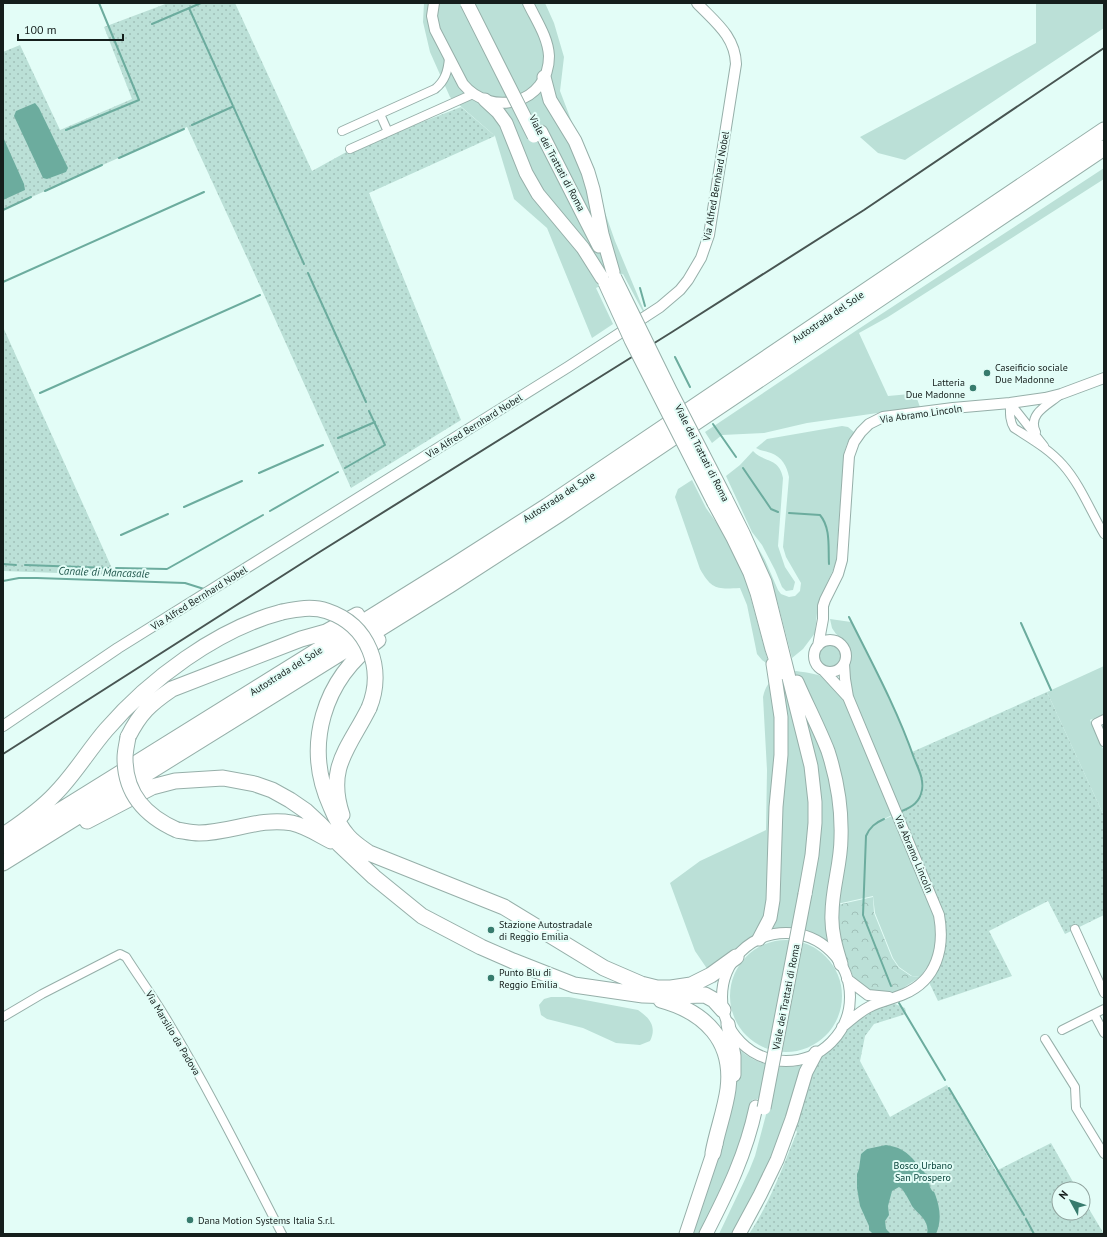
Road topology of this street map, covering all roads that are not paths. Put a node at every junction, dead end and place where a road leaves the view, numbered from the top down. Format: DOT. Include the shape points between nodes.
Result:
graph roads {
  1 [pos="434,3"];
  2 [pos="467,3"];
  3 [pos="475,3"];
  4 [pos="528,3"];
  5 [pos="697,3"];
  6 [pos="449,58"];
  7 [pos="544,76"];
  8 [pos="473,94"];
  9 [pos="485,100"];
  10 [pos="380,114"];
  11 [pos="1104,130"];
  12 [pos="342,131"];
  13 [pos="388,132"];
  14 [pos="538,134"];
  15 [pos="1104,148"];
  16 [pos="350,149"];
  17 [pos="609,278"];
  18 [pos="1104,378"];
  19 [pos="1061,394"];
  20 [pos="1005,404"];
  21 [pos="1038,437"];
  22 [pos="1047,450"];
  23 [pos="720,500"];
  24 [pos="1104,534"];
  25 [pos="453,566"];
  26 [pos="450,585"];
  27 [pos="823,619"];
  28 [pos="780,638"];
  29 [pos="836,640"];
  30 [pos="818,646"];
  31 [pos="772,649"];
  32 [pos="844,664"];
  33 [pos="824,671"];
  34 [pos="848,697"];
  35 [pos="1104,719"];
  36 [pos="3,726"];
  37 [pos="1104,742"];
  38 [pos="3,835"];
  39 [pos="339,844"];
  40 [pos="3,846"];
  41 [pos="369,853"];
  42 [pos="3,864"];
  43 [pos="802,893"];
  44 [pos="1076,929"];
  45 [pos="759,939"];
  46 [pos="736,957"];
  47 [pos="841,964"];
  48 [pos="847,979"];
  49 [pos="1104,993"];
  50 [pos="643,995"];
  51 [pos="895,997"];
  52 [pos="1104,1008"];
  53 [pos="1094,1014"];
  54 [pos="3,1017"];
  55 [pos="725,1017"];
  56 [pos="842,1027"];
  57 [pos="1062,1030"];
  58 [pos="1104,1033"];
  59 [pos="1045,1039"];
  60 [pos="816,1054"];
  61 [pos="760,1107"];
  62 [pos="713,1153"];
  63 [pos="1104,1154"];
  64 [pos="282,1234"];
  65 [pos="686,1234"];
  66 [pos="706,1234"];
  67 [pos="715,1234"];
  68 [pos="739,1234"];
  1 -- 6 [label="street" via="434,26"];
  2 -- 14 [label="highway, Viale dei Trattati di Roma, bridge"];
  3 -- 14 [label="highway, Viale dei Trattati di Roma"];
  4 -- 7 [label="street" via="547,43 548,61"];
  5 -- 36 [label="street, Via Alfred Bernhard Nobel" via="729,38 736,54 736,64 709,235 701,258 680,290 660,307 618,335 118,648"];
  6 -- 8 [label="street" via="462,84"];
  6 -- 10 [label="street" via="445,76 435,89"];
  7 -- 9 [label="street" via="535,90 519,100 498,104"];
  7 -- 17 [label="highway" via="550,100 575,141 588,172"];
  8 -- 9 [label="street"];
  8 -- 13 [label="street"];
  9 -- 17 [label="highway" via="506,123 526,173 538,194"];
  10 -- 12 [label="street"];
  10 -- 13 [label="street"];
  11 -- 25 [label="highway, Autostrada del Sole" via="647,439"];
  13 -- 16 [label="street"];
  14 -- 17 [label="highway, Viale dei Trattati di Roma"];
  15 -- 26 [label="highway, Autostrada del Sole" via="584,498"];
  17 -- 23 [label="highway, Viale dei Trattati di Roma, bridge" via="670,390"];
  18 -- 19 [label="street, Via Abramo Lincoln"];
  19 -- 20 [label="street, Via Abramo Lincoln"];
  19 -- 21 [label="street" via="1034,417 1033,426"];
  20 -- 21 [label="street"];
  20 -- 22 [label="street" via="1014,428"];
  20 -- 27 [label="street, Via Abramo Lincoln" via="883,417 869,424 857,437 849,456 842,560 825,600"];
  21 -- 22 [label="street"];
  22 -- 24 [label="street" via="1068,471"];
  23 -- 28 [label="highway, Viale dei Trattati di Roma" via="743,533 765,582"];
  23 -- 31 [label="highway, Viale dei Trattati di Roma" via="757,593"];
  25 -- 39 [label="highway, bridge" via="326,632 274,649 172,689 153,702 128,736 125,758 127,777 137,799 154,818 178,830 198,833 252,824 294,823"];
  25 -- 40 [label="highway, Autostrada del Sole"];
  26 -- 41 [label="highway" via="407,621 360,654 336,684 321,722 318,762 326,796 347,836"];
  26 -- 42 [label="highway, Autostrada del Sole"];
  27 -- 29 [label="street, Via Abramo Lincoln"];
  27 -- 30 [label="street, Via Abramo Lincoln"];
  28 -- 43 [label="highway, Viale dei Trattati di Roma" via="808,749 815,802 814,842"];
  28 -- 47 [label="highway" via="824,742 836,781 842,838 832,914 836,950"];
  29 -- 30 [label="street" via="826,640"];
  29 -- 32 [label="street, Via Abramo Lincoln" via="846,650"];
  30 -- 33 [label="street, Via Abramo Lincoln" via="814,658"];
  31 -- 43 [label="highway, Viale dei Trattati di Roma" via="801,754 807,793"];
  31 -- 45 [label="highway" via="781,717 781,755 775,814 773,900 770,918"];
  32 -- 33 [label="street" via="835,671"];
  32 -- 34 [label="street, Via Abramo Lincoln"];
  33 -- 34 [label="street, Via Abramo Lincoln"];
  34 -- 51 [label="street, Via Abramo Lincoln" via="925,879 941,926 940,947 932,970 919,985"];
  35 -- 37 [label="street" via="1096,723"];
  38 -- 41 [label="highway, bridge" via="22,823 55,794 106,731 139,695 159,678 225,636 262,618 305,608 326,611 342,618 360,634 370,648 374,660 373,697 342,757 337,771 336,787 348,828"];
  39 -- 42 [label="highway" via="320,824 290,800 255,784 223,778 175,781 152,787"];
  39 -- 50 [label="highway" via="422,916 481,947 574,985"];
  41 -- 46 [label="highway" via="504,907 604,968 641,984 657,988 691,985 711,975"];
  43 -- 61 [label="highway, Viale dei Trattati di Roma"];
  44 -- 49 [label="street"];
  45 -- 46 [label="street, Viale dei Trattati di Roma"];
  45 -- 47 [label="street, Viale dei Trattati di Roma" via="785,933 805,936 823,945"];
  46 -- 55 [label="street, Viale dei Trattati di Roma" via="728,969 724,982 722,996"];
  47 -- 48 [label="street, Viale dei Trattati di Roma"];
  48 -- 51 [label="street, Via Abramo Lincoln" via="868,995"];
  48 -- 56 [label="street, Viale dei Trattati di Roma" via="850,995"];
  50 -- 55 [label="highway" via="705,996 714,1000"];
  50 -- 62 [label="highway" via="674,1003 691,1011 710,1027 721,1044 727,1062 728,1082"];
  51 -- 56 [label="street, Via Abramo Lincoln" via="868,1007"];
  52 -- 53 [label="street"];
  53 -- 57 [label="street"];
  53 -- 58 [label="street"];
  54 -- 64 [label="street, Via Marsilio da Padova" via="120,954 126,957 164,1014"];
  55 -- 60 [label="street, Viale dei Trattati di Roma" via="734,1035 753,1052 765,1058 791,1061"];
  55 -- 62 [label="highway" via="735,1065 734,1086"];
  56 -- 60 [label="street, Viale dei Trattati di Roma" via="834,1039"];
  59 -- 63 [label="street" via="1075,1086 1076,1108"];
  60 -- 68 [label="highway" via="806,1072 777,1160"];
  61 -- 66 [label="highway, Viale dei Trattati di Roma" via="740,1165"];
  61 -- 67 [label="highway, Viale dei Trattati di Roma" via="757,1139 748,1166"];
  62 -- 65 [label="highway"];
}
